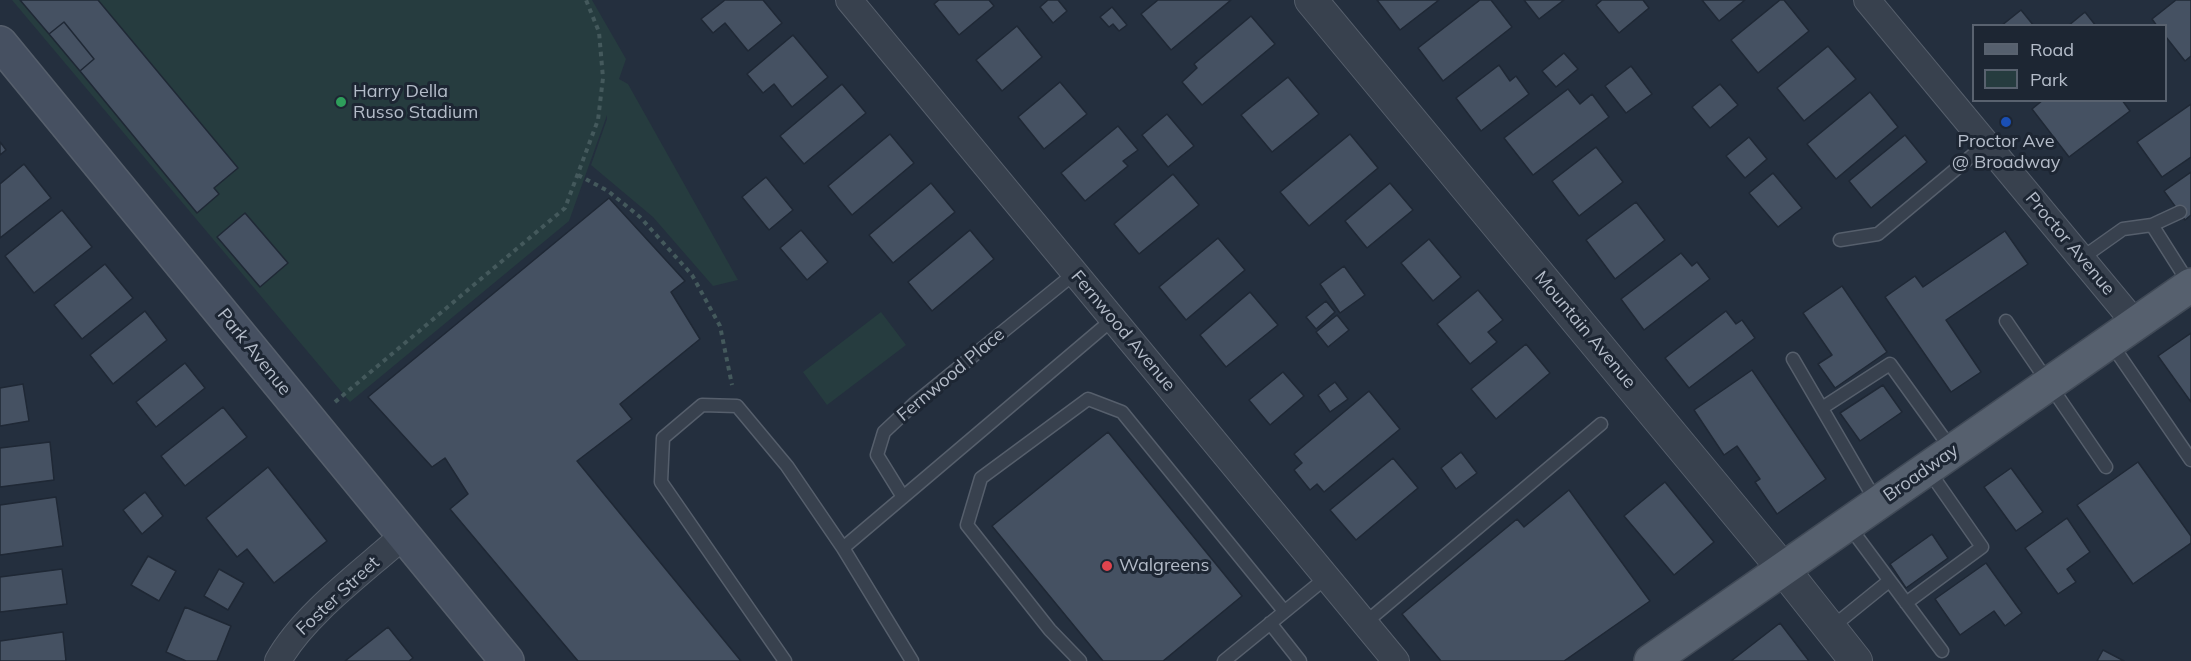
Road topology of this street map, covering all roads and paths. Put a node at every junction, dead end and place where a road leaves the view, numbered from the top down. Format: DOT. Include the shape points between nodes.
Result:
graph roads {
  1 [pos="586,0"];
  2 [pos="849,0"];
  3 [pos="1311,0"];
  4 [pos="1867,0"];
  5 [pos="0,43"];
  6 [pos="1986,144"];
  7 [pos="578,175"];
  8 [pos="2180,212"];
  9 [pos="2152,225"];
  10 [pos="1840,240"];
  11 [pos="2082,258"];
  12 [pos="1075,273"];
  13 [pos="2191,285"];
  14 [pos="1113,319"];
  15 [pos="2006,321"];
  16 [pos="2122,332"];
  17 [pos="1792,359"];
  18 [pos="2050,383"];
  19 [pos="737,406"];
  20 [pos="1821,408"];
  21 [pos="311,422"];
  22 [pos="1601,424"];
  23 [pos="1940,460"];
  24 [pos="2191,460"];
  25 [pos="2106,467"];
  26 [pos="903,497"];
  27 [pos="1877,504"];
  28 [pos="1848,525"];
  29 [pos="404,535"];
  30 [pos="843,548"];
  31 [pos="1784,570"];
  32 [pos="1327,577"];
  33 [pos="1889,581"];
  34 [pos="1906,603"];
  35 [pos="1284,611"];
  36 [pos="1270,623"];
  37 [pos="1365,623"];
  38 [pos="1831,628"];
  39 [pos="1942,651"];
  40 [pos="278,661"];
  41 [pos="507,661"];
  42 [pos="785,661"];
  43 [pos="912,661"];
  44 [pos="1080,661"];
  45 [pos="1224,661"];
  46 [pos="1300,661"];
  47 [pos="1396,661"];
  48 [pos="1651,661"];
  49 [pos="1855,661"];
  1 -- 7 [label="path" via="598,32 603,78 598,120"];
  2 -- 12 [label="street, Fernwood Avenue"];
  3 -- 31 [label="street, Mountain Avenue"];
  4 -- 6 [label="street, Proctor Avenue"];
  5 -- 21 [label="main road, Park Avenue"];
  6 -- 10 [label="lane" via="1878,234"];
  6 -- 11 [label="street, Proctor Avenue"];
  7 -- 19 [label="path" via="608,191 640,217 692,275 720,326"];
  7 -- 21 [label="path" via="565,208"];
  8 -- 9 [label="lane"];
  9 -- 11 [label="lane" via="2123,229"];
  9 -- 13 [label="lane"];
  11 -- 16 [label="street, Proctor Avenue"];
  12 -- 14 [label="street, Fernwood Avenue"];
  12 -- 26 [label="lane, Fernwood Place" via="884,432 877,455"];
  13 -- 16 [label="main road, Broadway"];
  14 -- 26 [label="lane"];
  14 -- 32 [label="street, Fernwood Avenue"];
  15 -- 18 [label="lane"];
  16 -- 18 [label="main road, Broadway"];
  16 -- 24 [label="lane"];
  17 -- 20 [label="lane"];
  18 -- 23 [label="main road, Broadway"];
  18 -- 25 [label="lane"];
  19 -- 30 [label="lane" via="787,466"];
  19 -- 42 [label="lane" via="702,405 663,438 661,482"];
  20 -- 23 [label="lane" via="1890,363"];
  20 -- 27 [label="lane"];
  21 -- 29 [label="main road, Park Avenue"];
  22 -- 37 [label="lane"];
  23 -- 27 [label="main road, Broadway"];
  23 -- 34 [label="lane" via="1982,547"];
  26 -- 30 [label="lane"];
  27 -- 28 [label="main road, Broadway"];
  28 -- 31 [label="main road, Broadway"];
  28 -- 33 [label="lane"];
  29 -- 40 [label="street, Foster Street" via="311,618"];
  29 -- 41 [label="main road, Park Avenue"];
  30 -- 43 [label="lane"];
  31 -- 38 [label="street, Mountain Avenue"];
  31 -- 48 [label="main road, Broadway"];
  32 -- 35 [label="lane"];
  32 -- 37 [label="street, Fernwood Avenue"];
  33 -- 34 [label="lane"];
  33 -- 38 [label="lane"];
  34 -- 39 [label="lane"];
  35 -- 36 [label="lane"];
  35 -- 44 [label="lane" via="1122,412 1088,399 981,478 967,525 1050,630"];
  36 -- 45 [label="lane"];
  36 -- 46 [label="lane"];
  37 -- 47 [label="street, Fernwood Avenue"];
  38 -- 49 [label="street, Mountain Avenue"];
}
